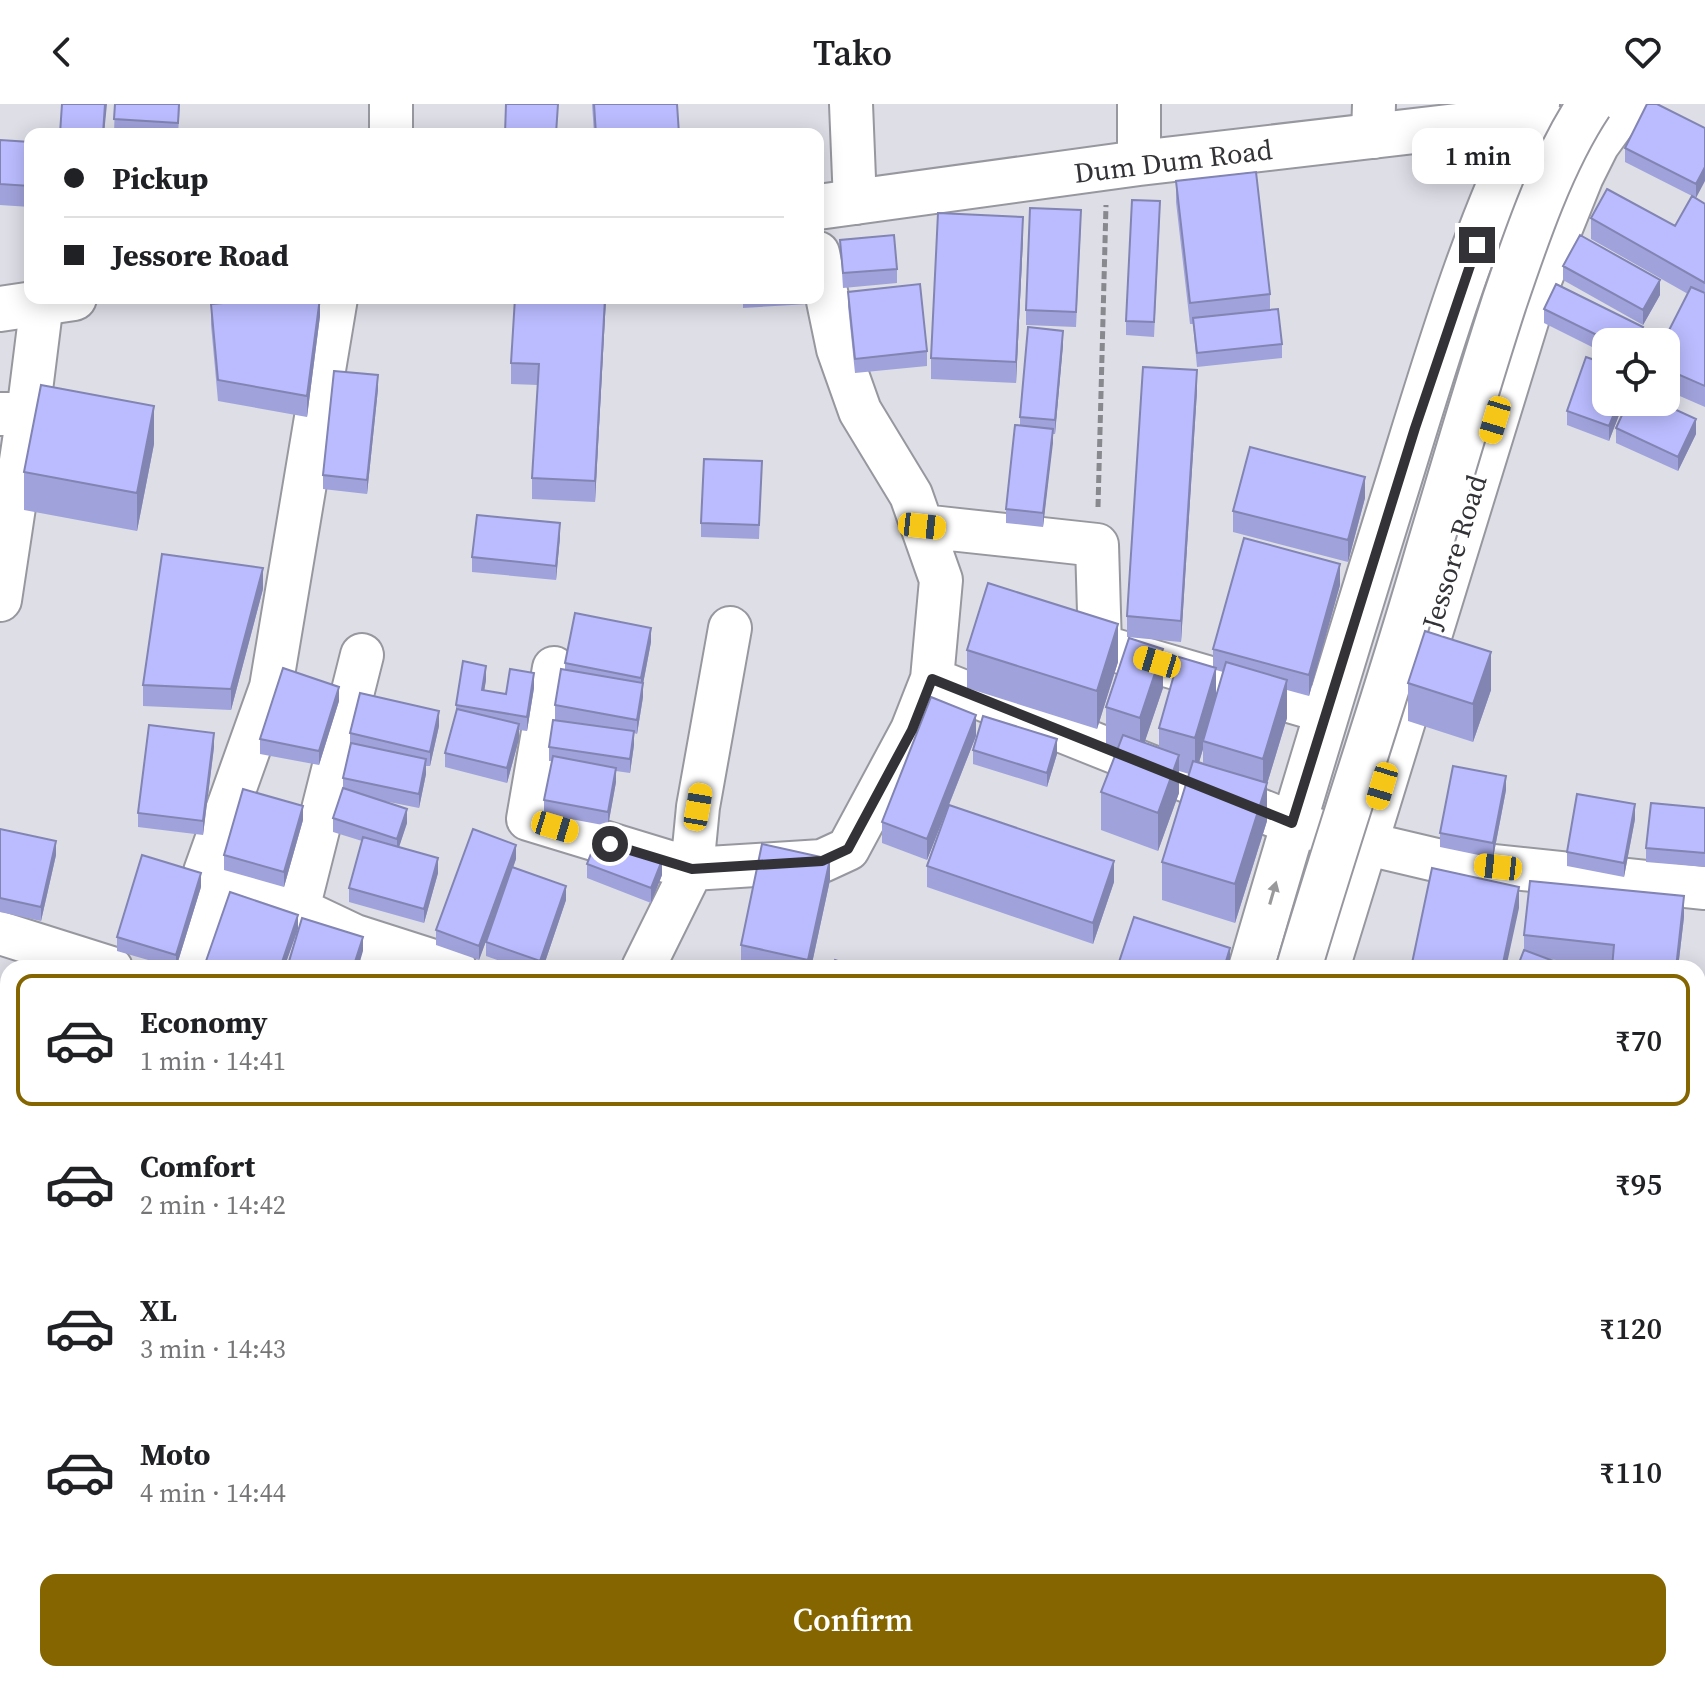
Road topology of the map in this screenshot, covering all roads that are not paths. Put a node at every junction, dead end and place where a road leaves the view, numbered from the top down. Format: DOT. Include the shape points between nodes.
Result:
graph roads {
  1 [pos="391,104"];
  2 [pos="851,104"];
  3 [pos="1139,104"];
  4 [pos="1626,104"];
  5 [pos="1533,112"];
  6 [pos="1373,120"];
  7 [pos="1594,124"];
  8 [pos="391,128"];
  9 [pos="1123,166"];
  10 [pos="837,205"];
  11 [pos="824,282"];
  12 [pos="32,304"];
  13 [pos="56,304"];
  14 [pos="335,304"];
  15 [pos="0,309"];
  16 [pos="14,414"];
  17 [pos="922,526"];
  18 [pos="0,600"];
  19 [pos="730,628"];
  20 [pos="362,655"];
  21 [pos="554,668"];
  22 [pos="932,679"];
  23 [pos="1327,712"];
  24 [pos="1292,823"];
  25 [pos="1364,843"];
  26 [pos="692,869"];
  27 [pos="205,872"];
  28 [pos="1705,888"];
  29 [pos="298,909"];
  30 [pos="0,933"];
  31 [pos="86,960"];
  32 [pos="191,960"];
  33 [pos="430,960"];
  34 [pos="647,960"];
  35 [pos="1253,960"];
  36 [pos="1301,960"];
  37 [pos="1329,960"];
  1 -- 8 [label="street"];
  2 -- 10 [label="street"];
  3 -- 9 [label="street"];
  4 -- 7 [label="main road, Jessore Road"];
  5 -- 6 [label="main road, Dum Dum Road"];
  5 -- 7 [label="main road"];
  5 -- 23 [label="main road" via="1452,313"];
  6 -- 9 [label="main road, Dum Dum Road"];
  7 -- 25 [label="main road, Jessore Road" via="1581,176 1537,285"];
  7 -- 36 [label="main road, bridge" via="1579,121 1527,232"];
  9 -- 10 [label="main road, Dum Dum Road"];
  11 -- 17 [label="street" via="838,349 860,411 911,495"];
  12 -- 15 [label="main road"];
  13 -- 16 [label="street"];
  14 -- 27 [label="street" via="271,687"];
  16 -- 18 [label="street"];
  17 -- 22 [label="street" via="941,580"];
  17 -- 23 [label="street" via="1097,545 1100,646"];
  19 -- 26 [label="street"];
  20 -- 29 [label="street"];
  21 -- 26 [label="street" via="528,819"];
  22 -- 24 [label="street"];
  22 -- 26 [label="street" via="912,730 848,849 822,861"];
  23 -- 24 [label="main road"];
  24 -- 25 [label="street"];
  35 -- 24 [label="main road, one-way"];
  25 -- 28 [label="street" via="1436,860"];
  25 -- 37 [label="main road, Jessore Road"];
  26 -- 34 [label="street"];
  29 -- 32 [label="street" via="218,884 206,902"];
  29 -- 33 [label="street" via="355,936"];
  30 -- 31 [label="street"];
}
